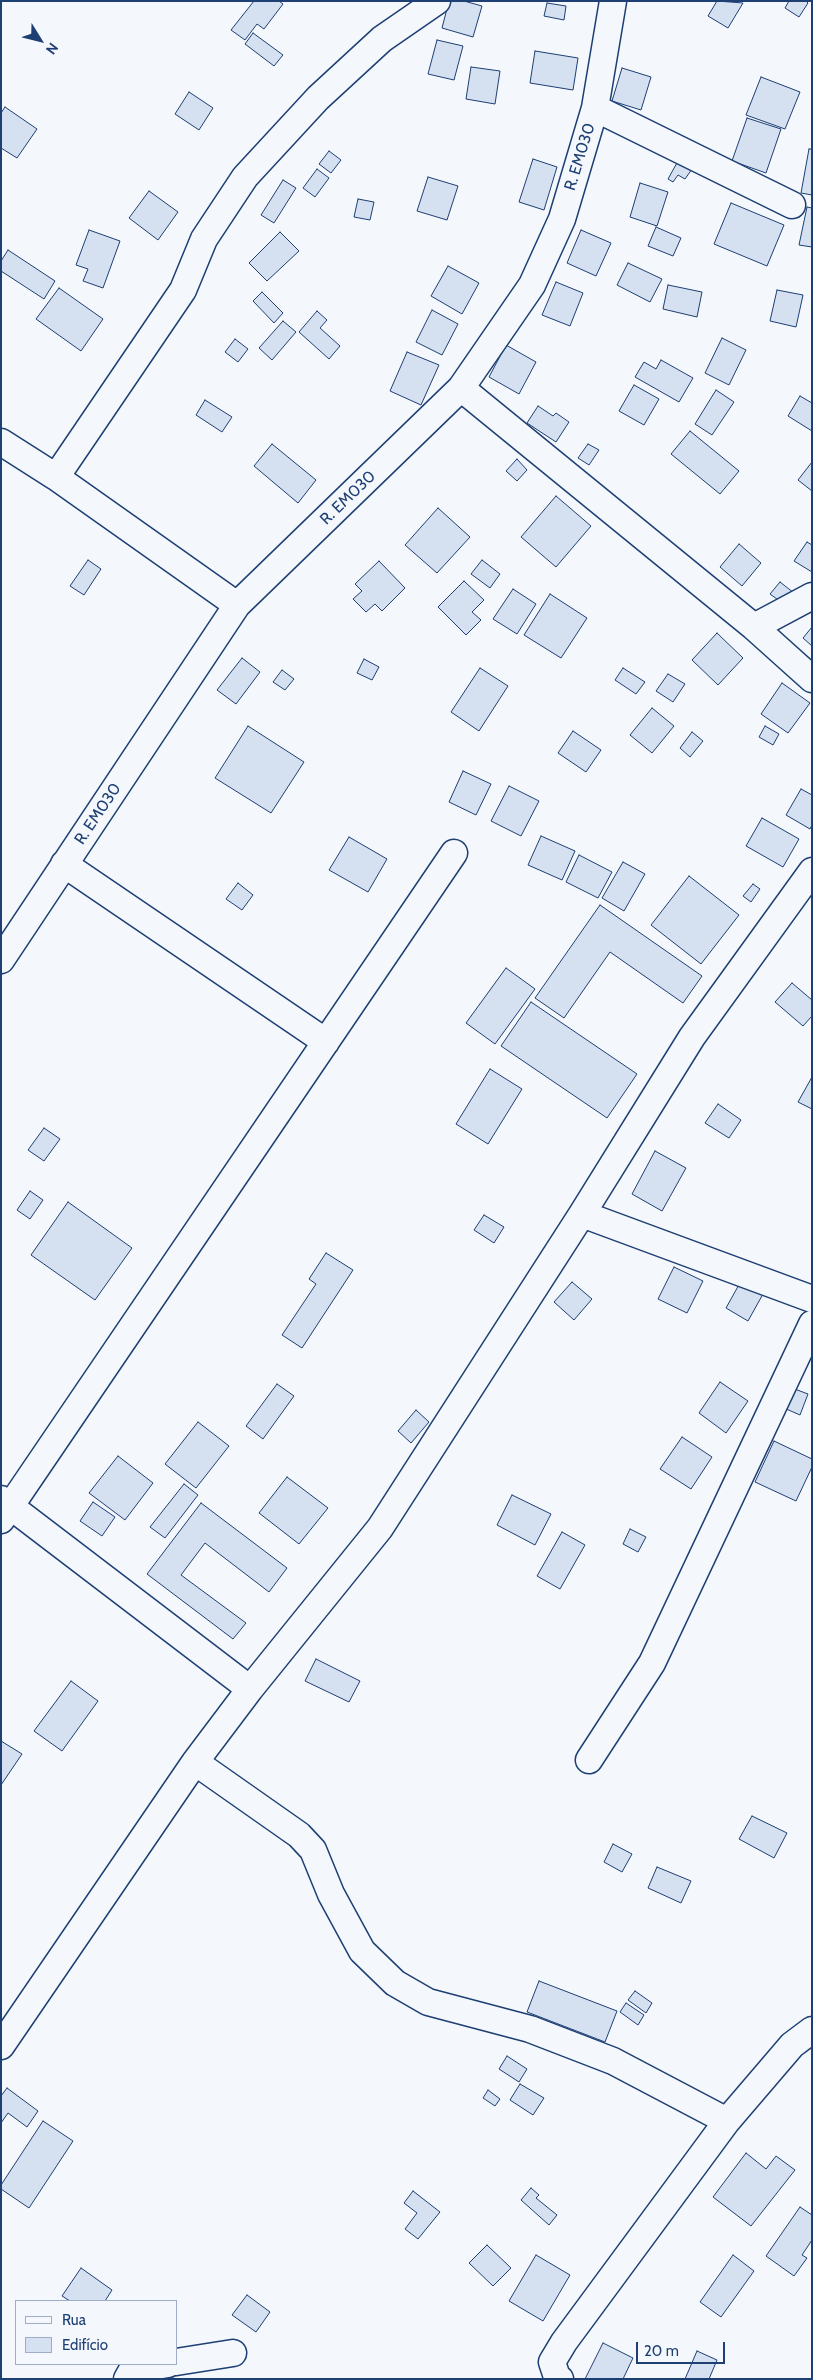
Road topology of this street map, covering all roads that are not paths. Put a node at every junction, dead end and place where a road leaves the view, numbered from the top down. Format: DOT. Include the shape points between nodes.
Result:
graph roads {
  1 [pos="437,1"];
  2 [pos="613,1"];
  3 [pos="595,108"];
  4 [pos="792,205"];
  5 [pos="461,388"];
  6 [pos="1,442"];
  7 [pos="56,477"];
  8 [pos="812,596"];
  9 [pos="237,605"];
  10 [pos="754,627"];
  11 [pos="812,679"];
  12 [pos="454,853"];
  13 [pos="64,864"];
  14 [pos="812,871"];
  15 [pos="1,960"];
  16 [pos="326,1042"];
  17 [pos="582,1214"];
  18 [pos="812,1299"];
  19 [pos="812,1324"];
  20 [pos="4,1509"];
  21 [pos="250,1690"];
  22 [pos="589,1760"];
  23 [pos="195,1762"];
  24 [pos="812,2030"];
  25 [pos="1,2046"];
  26 [pos="727,2120"];
  27 [pos="233,2352"];
  28 [pos="178,2362"];
  29 [pos="162,2365"];
  30 [pos="127,2379"];
  31 [pos="560,2379"];
  1 -- 7 [label="street" via="382,39 318,98 245,177 204,239 183,290"];
  2 -- 3 [label="street, R. EM030"];
  3 -- 4 [label="street"];
  3 -- 5 [label="street, R. EM030" via="562,219 532,285"];
  5 -- 9 [label="street, R. EM030"];
  5 -- 10 [label="street"];
  6 -- 7 [label="street"];
  7 -- 9 [label="street"];
  8 -- 10 [label="street"];
  9 -- 13 [label="street, R. EM030"];
  10 -- 11 [label="street"];
  12 -- 16 [label="street"];
  13 -- 15 [label="street, R. EM030"];
  13 -- 16 [label="street"];
  14 -- 17 [label="street" via="692,1037"];
  16 -- 20 [label="street"];
  17 -- 18 [label="street"];
  17 -- 21 [label="street" via="380,1528"];
  19 -- 22 [label="street" via="652,1663"];
  20 -- 21 [label="street"];
  21 -- 23 [label="street"];
  23 -- 25 [label="street"];
  23 -- 26 [label="street" via="299,1835 313,1850 331,1894 362,1951 395,1983 428,2002 530,2029 613,2061"];
  24 -- 26 [label="street" via="792,2045"];
  26 -- 31 [label="street" via="564,2342 552,2362 556,2377"];
  27 -- 28 [label="street"];
  29 -- 30 [label="street" via="132,2370"];
}
